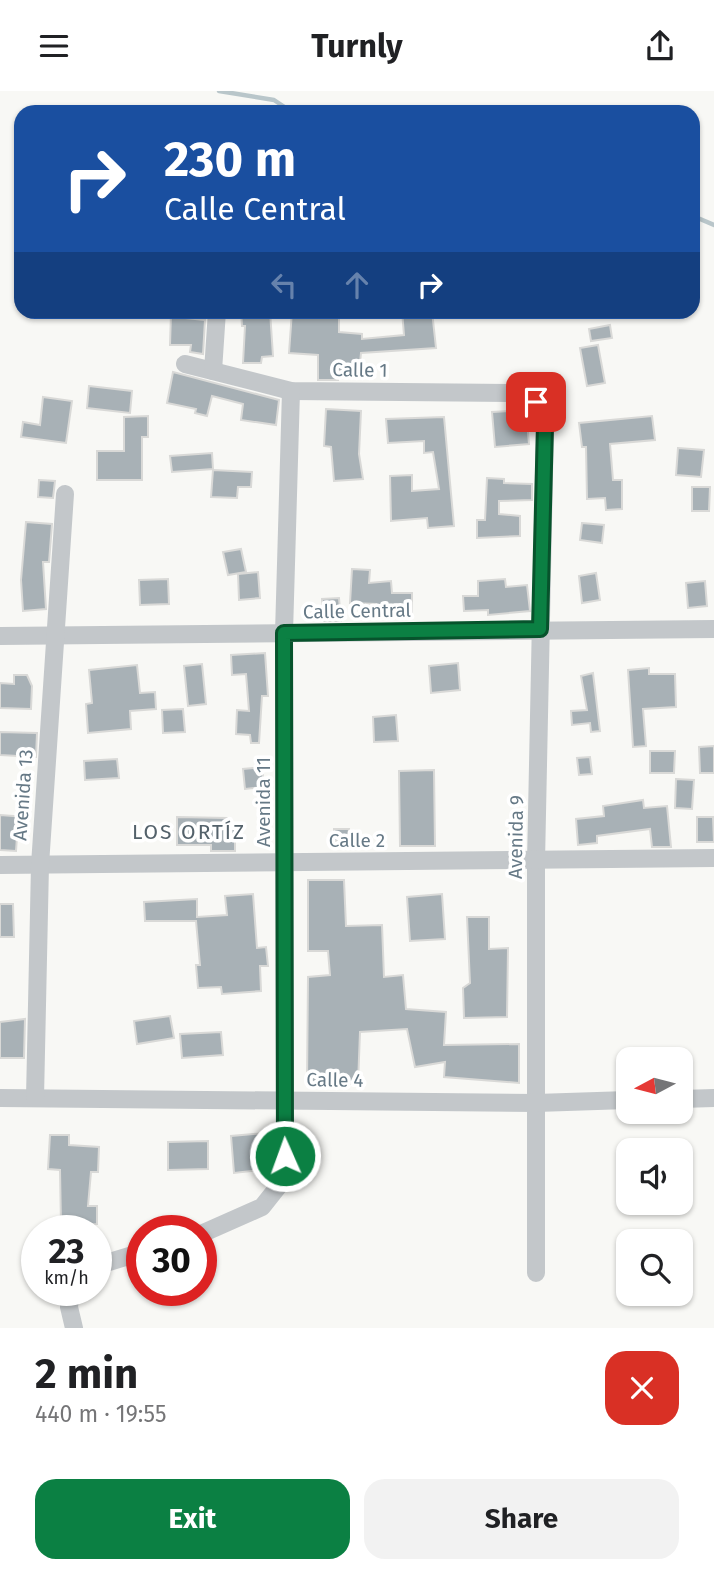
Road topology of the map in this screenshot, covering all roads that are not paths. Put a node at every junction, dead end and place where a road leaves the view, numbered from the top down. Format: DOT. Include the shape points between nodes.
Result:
graph roads {
  1 [pos="216,319"];
  2 [pos="185,363"];
  3 [pos="213,371"];
  4 [pos="291,391"];
  5 [pos="536,402"];
  6 [pos="65,494"];
  7 [pos="540,629"];
  8 [pos="714,629"];
  9 [pos="284,633"];
  10 [pos="54,635"];
  11 [pos="0,636"];
  12 [pos="714,858"];
  13 [pos="284,861"];
  14 [pos="536,862"];
  15 [pos="0,865"];
  16 [pos="40,865"];
  17 [pos="0,1098"];
  18 [pos="35,1098"];
  19 [pos="714,1098"];
  20 [pos="693,1099"];
  21 [pos="284,1100"];
  22 [pos="616,1100"];
  23 [pos="536,1103"];
  24 [pos="217,1227"];
  25 [pos="536,1273"];
  26 [pos="69,1306"];
  27 [pos="74,1328"];
  1 -- 3 [label="street"];
  2 -- 3 [label="street, Calle 1"];
  3 -- 4 [label="street, Calle 1"];
  4 -- 5 [label="street, Calle 1" via="516,393"];
  4 -- 9 [label="street, Avenida 11"];
  5 -- 7 [label="street, Avenida 9" via="545,425"];
  6 -- 10 [label="street, Avenida 13"];
  7 -- 8 [label="street, Calle Central"];
  7 -- 9 [label="street, Calle Central"];
  7 -- 14 [label="street, Avenida 9"];
  9 -- 10 [label="street, Calle Central"];
  9 -- 13 [label="street, Avenida 11"];
  10 -- 11 [label="street, Calle Central"];
  10 -- 16 [label="street, Avenida 13"];
  12 -- 14 [label="street, Calle 2"];
  13 -- 14 [label="street, Calle 2"];
  13 -- 16 [label="street, Calle 2"];
  13 -- 21 [label="street, Avenida 11"];
  14 -- 23 [label="street, Avenida 9"];
  15 -- 16 [label="street, Calle 2"];
  16 -- 18 [label="street, Avenida 13"];
  17 -- 18 [label="street, Calle 4"];
  18 -- 21 [label="street, Calle 4"];
  19 -- 20 [label="street"];
  21 -- 23 [label="street, Calle 4"];
  21 -- 24 [label="street, Avenida 11" via="281,1183 262,1207"];
  22 -- 23 [label="street, Calle 4"];
  23 -- 25 [label="street, Avenida 9"];
  26 -- 27 [label="street"];
}
